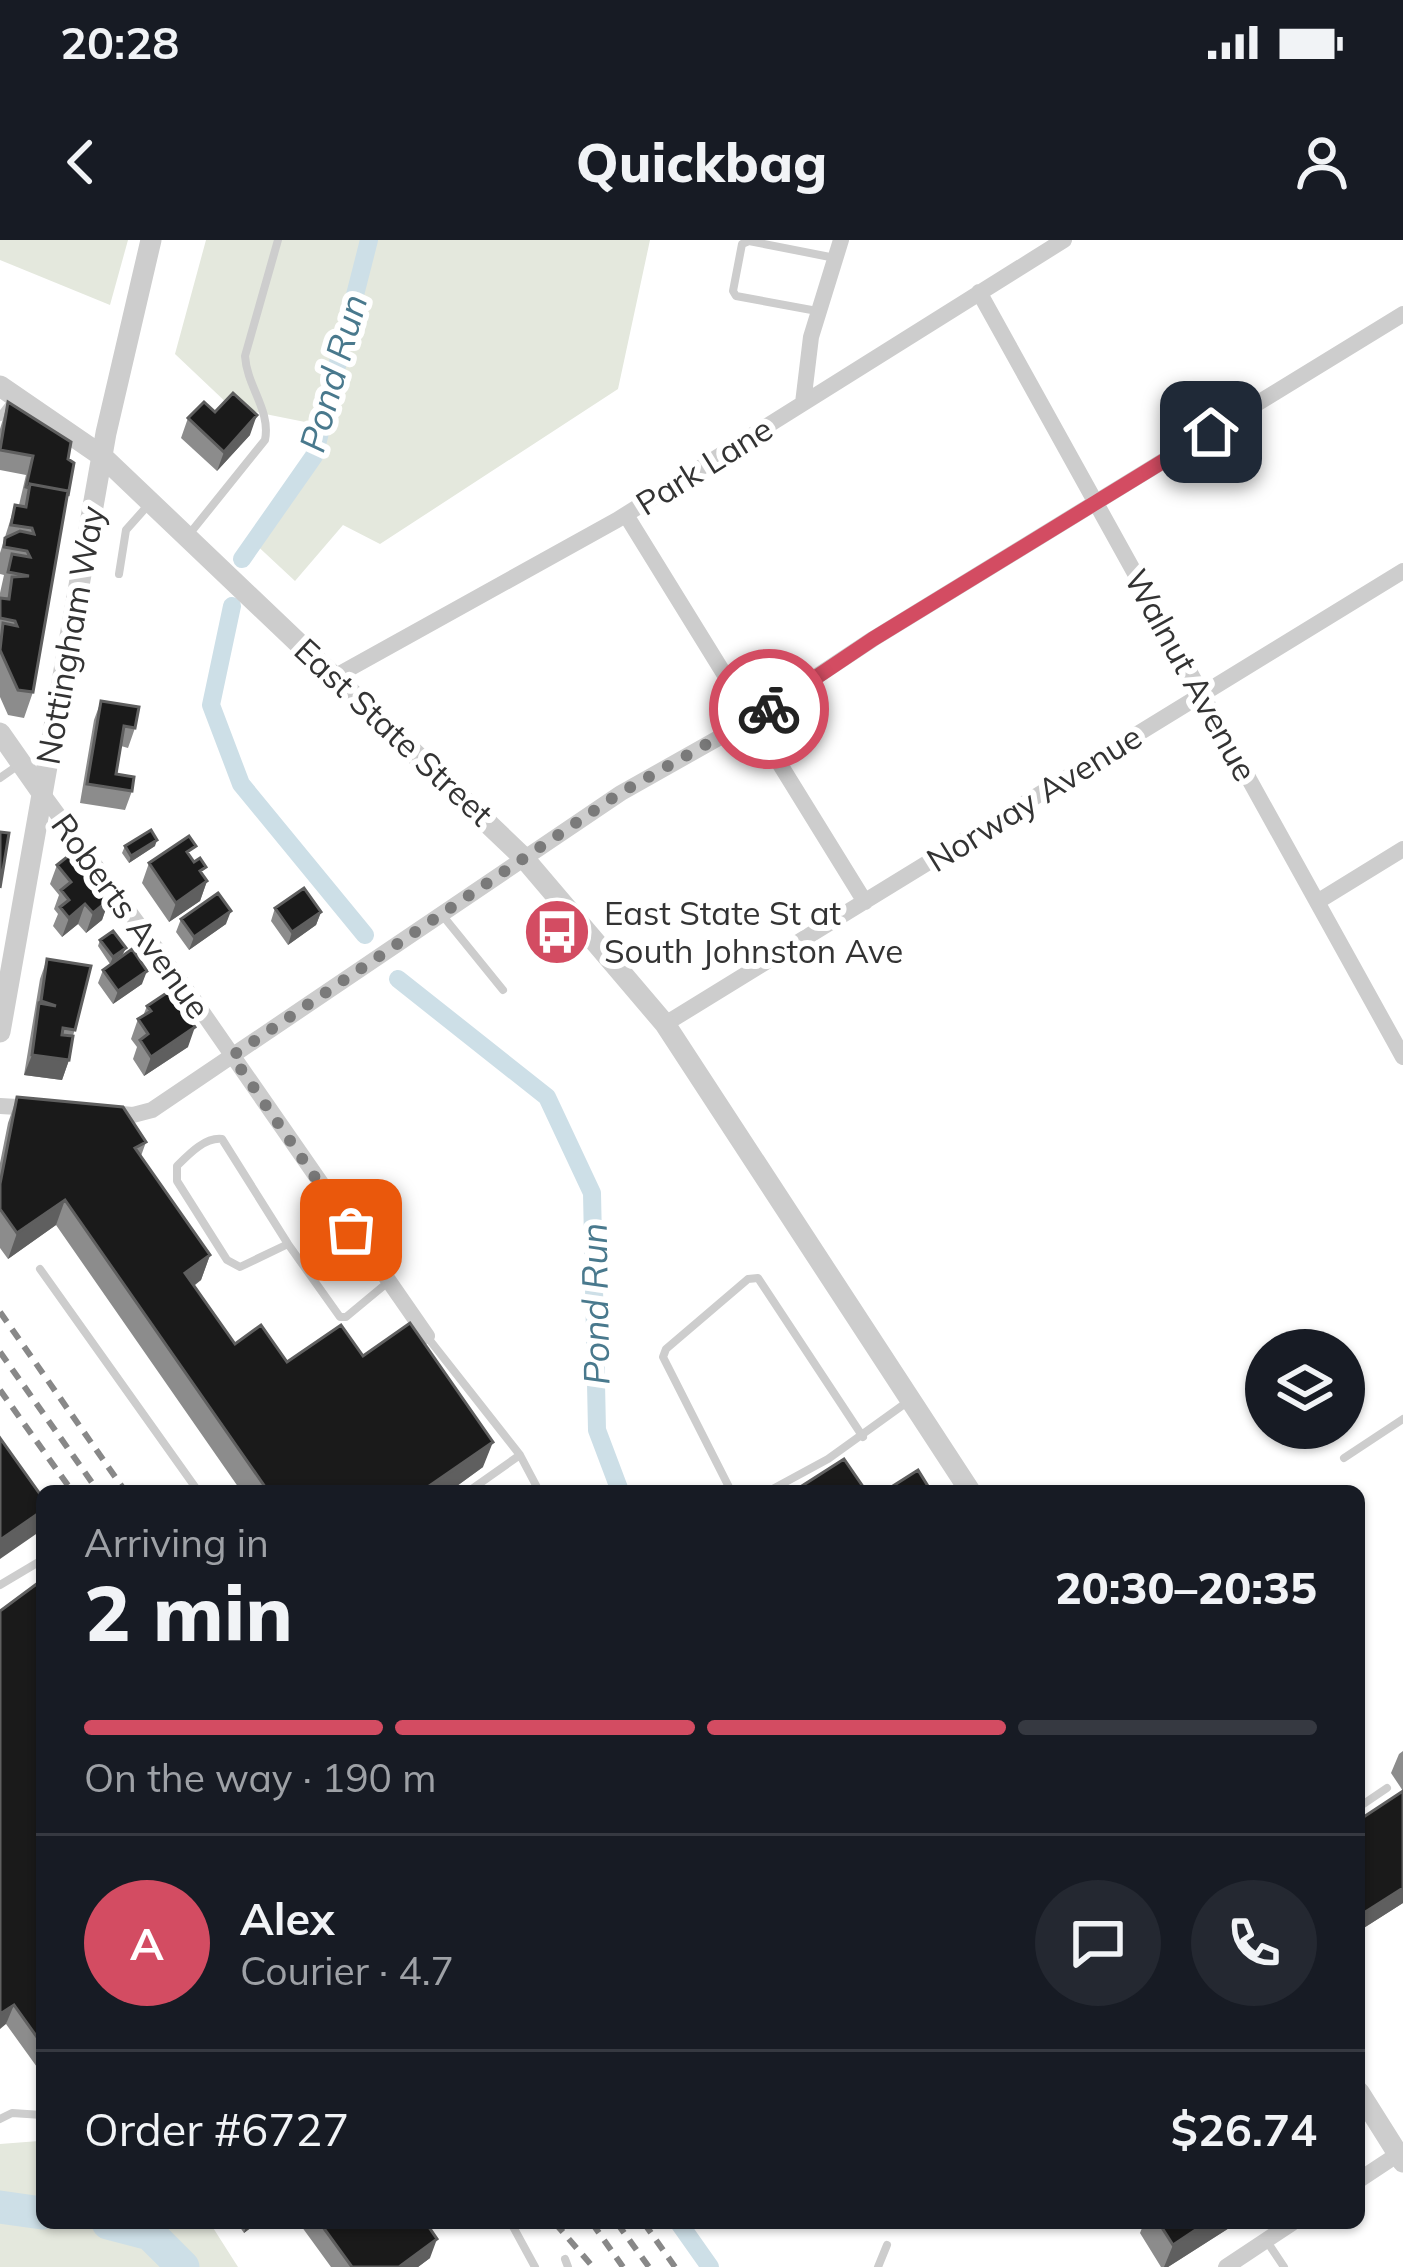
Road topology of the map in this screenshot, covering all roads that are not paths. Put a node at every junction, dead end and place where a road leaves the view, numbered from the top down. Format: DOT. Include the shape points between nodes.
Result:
graph roads {
  1 [pos="151,240"];
  2 [pos="278,240"];
  3 [pos="1064,240"];
  4 [pos="838,249"];
  5 [pos="979,292"];
  6 [pos="818,312"];
  7 [pos="1403,314"];
  8 [pos="8,391"];
  9 [pos="803,403"];
  10 [pos="0,417"];
  11 [pos="102,456"];
  12 [pos="151,502"];
  13 [pos="1095,503"];
  14 [pos="626,515"];
  15 [pos="187,537"];
  16 [pos="1403,571"];
  17 [pos="119,574"];
  18 [pos="336,676"];
  19 [pos="1202,695"];
  20 [pos="754,718"];
  21 [pos="0,733"];
  22 [pos="21,763"];
  23 [pos="0,778"];
  24 [pos="42,794"];
  25 [pos="1403,849"];
  26 [pos="523,857"];
  27 [pos="866,902"];
  28 [pos="1317,902"];
  29 [pos="442,914"];
  30 [pos="503,990"];
  31 [pos="665,1024"];
  32 [pos="0,1032"];
  33 [pos="232,1056"];
  34 [pos="1403,1057"];
  35 [pos="0,1106"];
  36 [pos="48,1109"];
  37 [pos="90,1112"];
  38 [pos="286,1241"];
  39 [pos="40,1269"];
  40 [pos="387,1282"];
  41 [pos="427,1336"];
  42 [pos="911,1399"];
  43 [pos="1403,1419"];
  44 [pos="863,1436"];
  45 [pos="520,1455"];
  46 [pos="1344,1457"];
  47 [pos="194,1485"];
  48 [pos="478,1485"];
  49 [pos="536,1485"];
  50 [pos="727,1485"];
  51 [pos="779,1485"];
  52 [pos="966,1485"];
  53 [pos="36,1564"];
  54 [pos="0,1585"];
  55 [pos="1387,1788"];
  56 [pos="1365,1803"];
  57 [pos="1365,2101"];
  58 [pos="36,2115"];
  59 [pos="0,2119"];
  60 [pos="1401,2156"];
  61 [pos="1365,2177"];
  62 [pos="514,2229"];
  63 [pos="1283,2229"];
  64 [pos="1266,2240"];
  65 [pos="887,2246"];
  66 [pos="536,2267"];
  67 [pos="878,2267"];
  68 [pos="1226,2267"];
  69 [pos="1284,2267"];
  1 -- 11 [label="street, Nottingham Way"];
  2 -- 15 [label="lane" via="245,356 268,423 265,440"];
  3 -- 5 [label="street, Park Lane"];
  4 -- 6 [label="street"];
  4 -- 6 [label="lane" via="742,244 736,296"];
  5 -- 9 [label="street, Park Lane"];
  5 -- 13 [label="street, Walnut Avenue"];
  6 -- 9 [label="street"];
  7 -- 13 [label="street"];
  8 -- 10 [label="lane"];
  8 -- 11 [label="street, East State Street"];
  9 -- 14 [label="street, Park Lane"];
  11 -- 12 [label="street, East State Street"];
  11 -- 24 [label="street, Nottingham Way"];
  12 -- 15 [label="street, East State Street"];
  12 -- 17 [label="lane" via="126,530"];
  13 -- 19 [label="street, Walnut Avenue"];
  13 -- 20 [label="street"];
  14 -- 18 [label="street, Park Lane"];
  14 -- 20 [label="street"];
  15 -- 18 [label="street, East State Street"];
  16 -- 19 [label="street, Norway Avenue"];
  18 -- 26 [label="street, East State Street"];
  19 -- 27 [label="street, Norway Avenue"];
  19 -- 28 [label="street, Walnut Avenue"];
  20 -- 26 [label="street"];
  20 -- 27 [label="street"];
  21 -- 22 [label="street, Roberts Avenue"];
  22 -- 23 [label="lane"];
  22 -- 24 [label="street, Roberts Avenue"];
  24 -- 32 [label="street, Nottingham Way"];
  24 -- 33 [label="street, Roberts Avenue"];
  25 -- 28 [label="street"];
  26 -- 29 [label="street"];
  26 -- 31 [label="street, East State Street"];
  27 -- 31 [label="street, Norway Avenue"];
  28 -- 34 [label="street, Walnut Avenue"];
  29 -- 30 [label="lane"];
  29 -- 33 [label="street"];
  31 -- 42 [label="street, East State Street"];
  33 -- 37 [label="street" via="152,1110"];
  33 -- 40 [label="street, Roberts Avenue"];
  35 -- 36 [label="street"];
  38 -- 38 [label="lane" via="240,1267 227,1260 177,1180 177,1166 222,1139"];
  38 -- 40 [label="lane" via="340,1317"];
  39 -- 47 [label="lane"];
  40 -- 41 [label="street, Roberts Avenue"];
  41 -- 45 [label="lane"];
  42 -- 44 [label="lane"];
  42 -- 52 [label="street, East State Street"];
  43 -- 46 [label="lane"];
  44 -- 50 [label="lane" via="758,1278 748,1279 666,1349 663,1361"];
  44 -- 51 [label="lane"];
  45 -- 48 [label="lane"];
  45 -- 49 [label="lane"];
  53 -- 54 [label="lane"];
  55 -- 56 [label="lane"];
  57 -- 60 [label="street"];
  58 -- 59 [label="lane"];
  60 -- 61 [label="street"];
  62 -- 66 [label="lane"];
  63 -- 64 [label="street"];
  64 -- 68 [label="street"];
  64 -- 69 [label="lane"];
  65 -- 67 [label="lane"];
}
